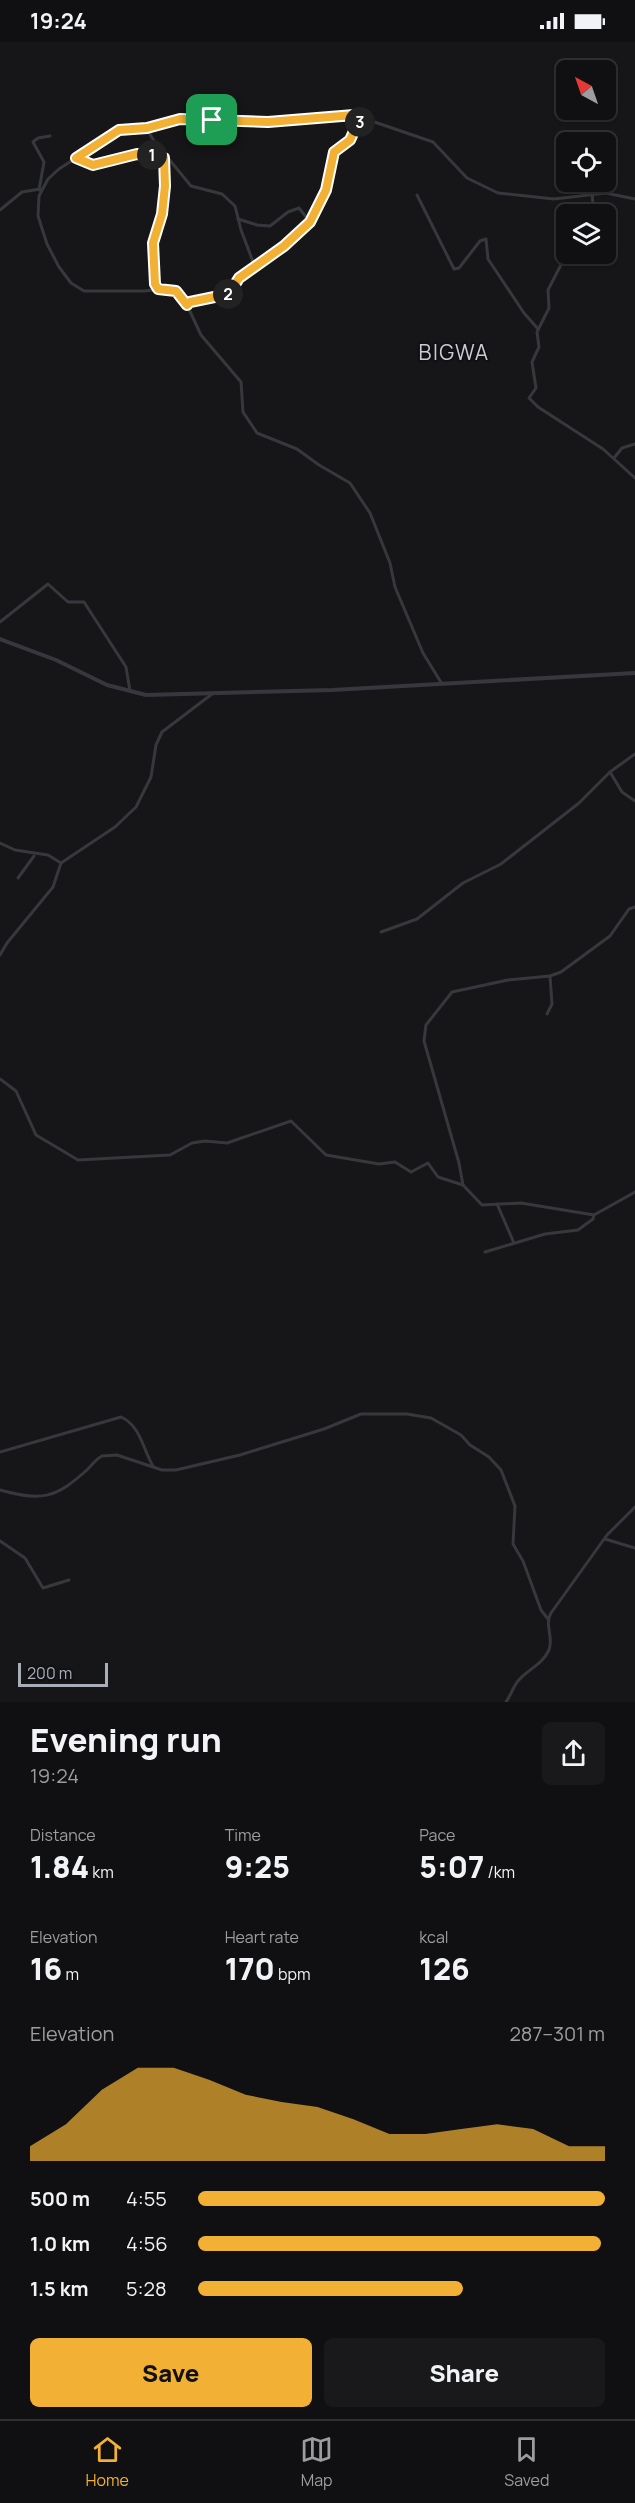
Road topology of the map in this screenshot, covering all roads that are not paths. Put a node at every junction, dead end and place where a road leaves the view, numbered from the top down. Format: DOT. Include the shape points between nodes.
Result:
graph roads {
  1 [pos="359,116"];
  2 [pos="147,128"];
  3 [pos="50,136"];
  4 [pos="162,152"];
  5 [pos="76,158"];
  6 [pos="164,158"];
  7 [pos="169,159"];
  8 [pos="40,189"];
  9 [pos="592,194"];
  10 [pos="417,195"];
  11 [pos="635,199"];
  12 [pos="593,204"];
  13 [pos="0,210"];
  14 [pos="238,219"];
  15 [pos="310,222"];
  16 [pos="561,264"];
  17 [pos="255,267"];
  18 [pos="158,289"];
  19 [pos="187,305"];
  20 [pos="538,329"];
  21 [pos="635,444"];
  22 [pos="614,458"];
  23 [pos="635,478"];
  24 [pos="0,622"];
  25 [pos="0,639"];
  26 [pos="635,673"];
  27 [pos="442,684"];
  28 [pos="130,691"];
  29 [pos="213,693"];
  30 [pos="635,754"];
  31 [pos="610,772"];
  32 [pos="635,801"];
  33 [pos="0,843"];
  34 [pos="34,855"];
  35 [pos="62,863"];
  36 [pos="18,878"];
  37 [pos="635,908"];
  38 [pos="381,932"];
  39 [pos="0,955"];
  40 [pos="550,976"];
  41 [pos="547,1014"];
  42 [pos="0,1079"];
  43 [pos="463,1185"];
  44 [pos="635,1192"];
  45 [pos="497,1204"];
  46 [pos="594,1215"];
  47 [pos="514,1243"];
  48 [pos="485,1252"];
  49 [pos="0,1452"];
  50 [pos="154,1468"];
  51 [pos="0,1490"];
  52 [pos="635,1507"];
  53 [pos="605,1539"];
  54 [pos="0,1541"];
  55 [pos="635,1548"];
  56 [pos="69,1580"];
  57 [pos="548,1619"];
  58 [pos="506,1702"];
  1 -- 2 [label="street" via="268,122 187,118"];
  1 -- 9 [label="street" via="433,142 467,178 498,193 554,199"];
  1 -- 15 [label="street" via="361,121 352,137 334,152 326,190"];
  2 -- 4 [label="street"];
  2 -- 5 [label="street" via="119,130"];
  3 -- 8 [label="street" via="33,142 44,162"];
  4 -- 6 [label="street"];
  4 -- 7 [label="street"];
  5 -- 6 [label="street" via="93,165 137,154"];
  5 -- 8 [label="street"];
  6 -- 7 [label="street"];
  6 -- 18 [label="street" via="162,214 153,243"];
  7 -- 14 [label="street" via="192,186 222,194 238,210"];
  8 -- 13 [label="street" via="22,192"];
  8 -- 18 [label="street" via="37,208 47,244 59,267 76,286 101,292"];
  9 -- 11 [label="street"];
  9 -- 12 [label="street"];
  10 -- 20 [label="street" via="454,269 486,238 488,259"];
  14 -- 15 [label="street" via="270,226 280,216 299,208"];
  14 -- 17 [label="street"];
  15 -- 17 [label="street"];
  16 -- 20 [label="street" via="548,290 549,308"];
  17 -- 19 [label="street" via="239,278 227,295"];
  18 -- 19 [label="street" via="176,291"];
  19 -- 27 [label="street" via="201,335 241,382 243,412 257,433 302,452 350,483 359,494 380,537 395,587 419,644"];
  20 -- 22 [label="street" via="539,347 532,362 536,388 530,399"];
  21 -- 22 [label="street" via="622,448"];
  22 -- 23 [label="street"];
  24 -- 28 [label="street" via="48,584 68,602 84,602 126,667"];
  25 -- 28 [label="street" via="56,660 107,686"];
  26 -- 27 [label="street"];
  27 -- 29 [label="street"];
  28 -- 29 [label="street" via="146,695"];
  29 -- 35 [label="street" via="162,732 151,777 136,807 115,827"];
  30 -- 31 [label="street"];
  31 -- 32 [label="street" via="622,792"];
  31 -- 38 [label="street" via="579,803 501,864 463,884 417,919"];
  33 -- 34 [label="street"];
  34 -- 35 [label="street" via="48,855"];
  34 -- 36 [label="street"];
  35 -- 39 [label="street" via="53,887"];
  37 -- 40 [label="street" via="629,909 609,936 569,967"];
  40 -- 41 [label="street" via="552,1004"];
  40 -- 43 [label="street" via="454,991 424,1029"];
  42 -- 43 [label="street" via="16,1091 36,1135 78,1160 170,1155 192,1143 227,1143 291,1121 326,1155 379,1164 395,1162 411,1172 428,1163 441,1179"];
  43 -- 45 [label="street" via="480,1204"];
  44 -- 46 [label="street"];
  45 -- 46 [label="street" via="524,1203"];
  45 -- 47 [label="street"];
  46 -- 47 [label="street" via="578,1230"];
  47 -- 48 [label="street"];
  49 -- 50 [label="street" via="121,1417 144,1444"];
  50 -- 51 [label="street" via="117,1455 105,1455 68,1486 46,1497 25,1497"];
  50 -- 57 [label="street" via="176,1470 210,1463 361,1414 431,1418 461,1435 501,1470 515,1506 513,1544"];
  52 -- 53 [label="street"];
  53 -- 55 [label="street"];
  53 -- 57 [label="street"];
  54 -- 56 [label="street" via="27,1560 43,1588"];
  57 -- 58 [label="street" via="548,1652 518,1682"];
}
